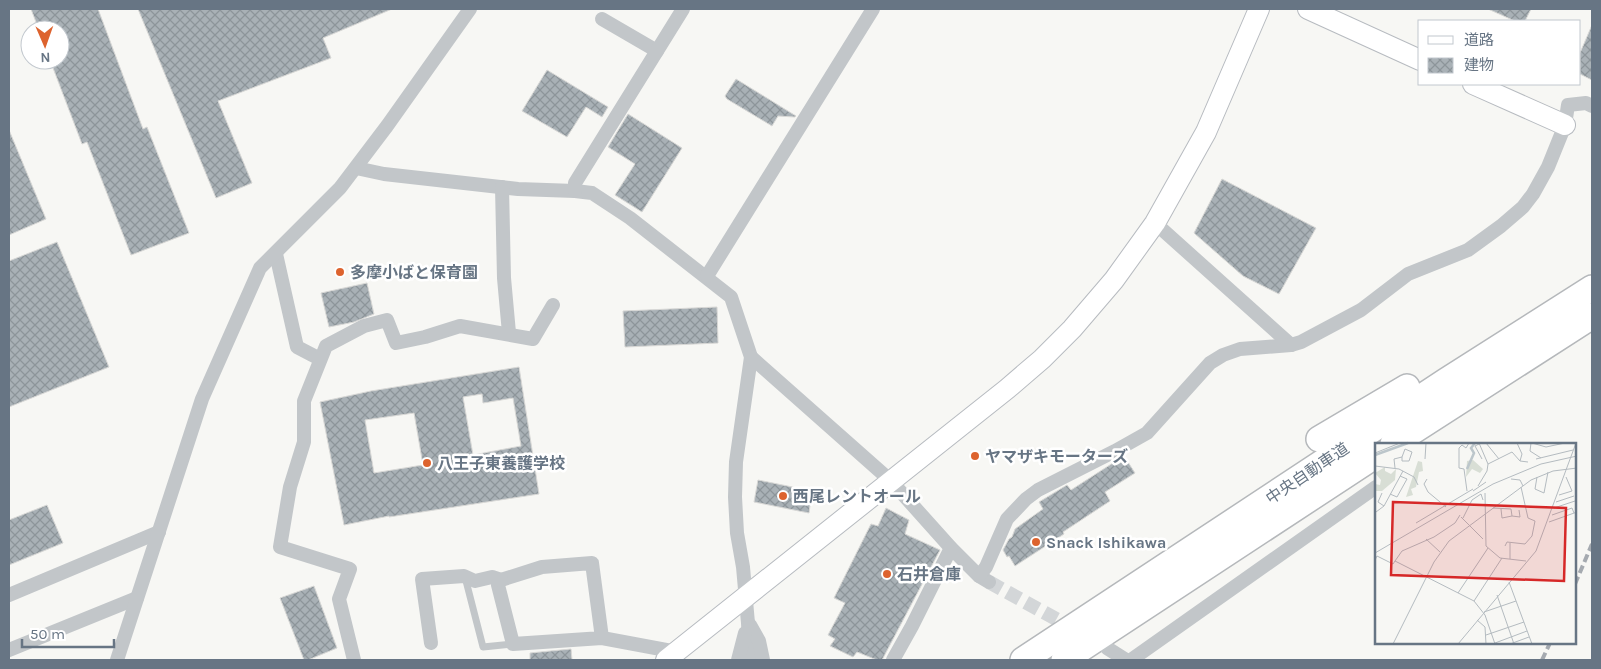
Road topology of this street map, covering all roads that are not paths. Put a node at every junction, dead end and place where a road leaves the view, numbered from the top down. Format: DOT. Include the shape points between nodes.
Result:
graph roads {
  1 [pos="470,9"];
  2 [pos="683,9"];
  3 [pos="873,9"];
  4 [pos="1259,9"];
  5 [pos="1308,9"];
  6 [pos="602,18"];
  7 [pos="657,51"];
  8 [pos="1418,59"];
  9 [pos="1475,85"];
  10 [pos="1592,106"];
  11 [pos="1565,125"];
  12 [pos="356,168"];
  13 [pos="502,187"];
  14 [pos="575,191"];
  15 [pos="1155,223"];
  16 [pos="276,254"];
  17 [pos="707,276"];
  18 [pos="1592,284"];
  19 [pos="1592,288"];
  20 [pos="553,305"];
  21 [pos="1592,316"];
  22 [pos="509,333"];
  23 [pos="1291,345"];
  24 [pos="751,357"];
  25 [pos="320,359"];
  26 [pos="1319,440"];
  27 [pos="1395,443"];
  28 [pos="1375,456"];
  29 [pos="891,481"];
  30 [pos="1375,488"];
  31 [pos="159,532"];
  32 [pos="951,548"];
  33 [pos="464,576"];
  34 [pos="502,580"];
  35 [pos="9,595"];
  36 [pos="137,598"];
  37 [pos="745,599"];
  38 [pos="748,623"];
  39 [pos="602,638"];
  40 [pos="431,644"];
  41 [pos="513,644"];
  42 [pos="1107,648"];
  43 [pos="9,650"];
  44 [pos="672,656"];
  45 [pos="117,660"];
  46 [pos="354,660"];
  47 [pos="738,660"];
  48 [pos="750,660"];
  49 [pos="763,660"];
  50 [pos="893,660"];
  51 [pos="1023,660"];
  52 [pos="1064,660"];
  53 [pos="1126,660"];
  54 [pos="1131,660"];
  1 -- 12 [label="street"];
  2 -- 7 [label="street"];
  3 -- 17 [label="street"];
  4 -- 15 [label="street" via="1206,132"];
  5 -- 8 [label="street"];
  6 -- 7 [label="street"];
  7 -- 14 [label="street" via="575,183"];
  9 -- 11 [label="street"];
  10 -- 11 [label="street" via="1586,103 1568,105"];
  11 -- 23 [label="street" via="1534,194 1501,226 1468,250 1408,274 1362,310"];
  12 -- 13 [label="street"];
  12 -- 16 [label="street"];
  13 -- 14 [label="street"];
  13 -- 22 [label="street"];
  14 -- 17 [label="street" via="598,196"];
  15 -- 23 [label="street"];
  15 -- 29 [label="street" via="1114,280 1042,359"];
  16 -- 25 [label="street" via="297,347"];
  16 -- 31 [label="street" via="260,268 202,399"];
  17 -- 24 [label="street" via="731,296"];
  18 -- 26 [label="highway" via="1487,339"];
  19 -- 51 [label="highway, 中央自動車道"];
  20 -- 22 [label="street" via="533,339"];
  21 -- 27 [label="highway"];
  22 -- 25 [label="street" via="460,326 396,343 388,320 364,326 326,346"];
  23 -- 32 [label="street" via="1240,349 1223,355 1210,363 1147,433 1026,499 1007,519 984,579"];
  24 -- 29 [label="street"];
  24 -- 37 [label="street" via="735,488"];
  25 -- 46 [label="street" via="304,401 304,442 290,487 280,547 350,569 338,599"];
  28 -- 52 [label="highway, 中央自動車道"];
  29 -- 32 [label="street"];
  29 -- 37 [label="street"];
  30 -- 54 [label="street"];
  31 -- 35 [label="street"];
  31 -- 36 [label="street"];
  32 -- 50 [label="street"];
  33 -- 34 [label="street" via="475,581 492,577"];
  33 -- 40 [label="street" via="422,579"];
  33 -- 41 [label="lane" via="483,647"];
  34 -- 39 [label="street" via="542,567 592,563"];
  34 -- 41 [label="street" via="498,585"];
  36 -- 43 [label="street"];
  36 -- 45 [label="street"];
  37 -- 38 [label="street"];
  37 -- 44 [label="street"];
  38 -- 47 [label="street"];
  38 -- 48 [label="street"];
  38 -- 49 [label="street" via="759,641"];
  39 -- 41 [label="street"];
  39 -- 44 [label="street"];
  42 -- 53 [label="street"];
}
